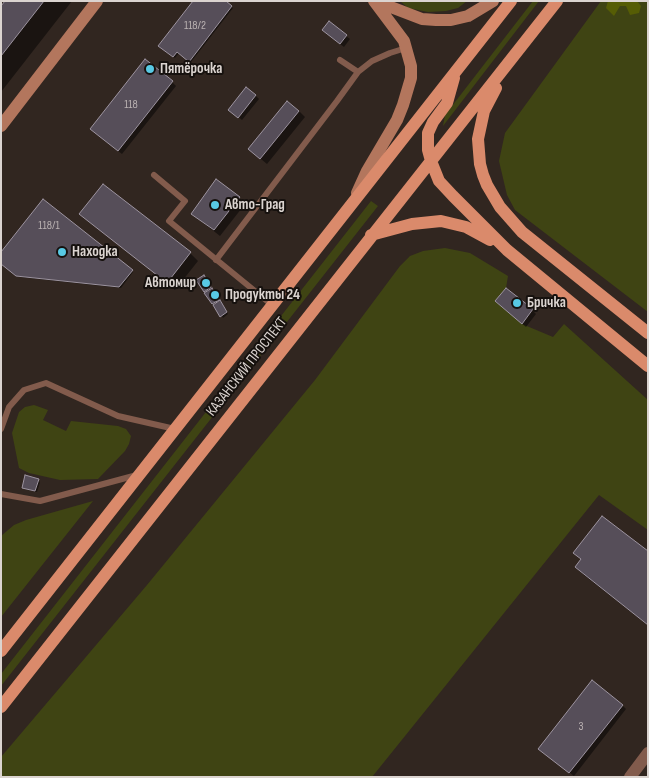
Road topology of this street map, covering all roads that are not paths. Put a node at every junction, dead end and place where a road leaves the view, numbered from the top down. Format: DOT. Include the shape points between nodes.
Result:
graph roads {
  1 [pos="98,1"];
  2 [pos="375,1"];
  3 [pos="493,1"];
  4 [pos="511,1"];
  5 [pos="557,1"];
  6 [pos="406,48"];
  7 [pos="340,60"];
  8 [pos="511,60"];
  9 [pos="457,71"];
  10 [pos="358,72"];
  11 [pos="1,126"];
  12 [pos="430,161"];
  13 [pos="154,174"];
  14 [pos="354,199"];
  15 [pos="371,235"];
  16 [pos="507,250"];
  17 [pos="216,260"];
  18 [pos="272,305"];
  19 [pos="648,333"];
  20 [pos="648,366"];
  21 [pos="1,429"];
  22 [pos="175,429"];
  23 [pos="140,474"];
  24 [pos="1,494"];
  25 [pos="1,651"];
  26 [pos="1,707"];
  27 [pos="648,753"];
  28 [pos="630,777"];
  1 -- 11 [label="main road"];
  2 -- 3 [label="main road" via="422,19 451,20 468,16"];
  2 -- 6 [label="main road"];
  4 -- 9 [label="main road, КАЗАНСКИЙ ПРОСПЕКТ"];
  5 -- 8 [label="main road, КАЗАНСКИЙ ПРОСПЕКТ"];
  6 -- 10 [label="lane" via="372,61"];
  6 -- 14 [label="main road" via="411,78 403,105"];
  7 -- 10 [label="lane"];
  8 -- 12 [label="main road, КАЗАНСКИЙ ПРОСПЕКТ"];
  8 -- 19 [label="main road" via="481,122 478,151 486,185 522,232"];
  9 -- 12 [label="main road" via="447,103 428,133"];
  9 -- 14 [label="main road, КАЗАНСКИЙ ПРОСПЕКТ"];
  10 -- 17 [label="lane"];
  12 -- 15 [label="main road, КАЗАНСКИЙ ПРОСПЕКТ"];
  12 -- 16 [label="main road" via="448,192"];
  13 -- 17 [label="lane" via="186,200 168,221"];
  14 -- 18 [label="main road, КАЗАНСКИЙ ПРОСПЕКТ"];
  15 -- 16 [label="main road" via="412,224 440,221 466,226"];
  15 -- 26 [label="main road, КАЗАНСКИЙ ПРОСПЕКТ"];
  16 -- 20 [label="main road"];
  17 -- 18 [label="lane"];
  18 -- 22 [label="main road, КАЗАНСКИЙ ПРОСПЕКТ"];
  21 -- 22 [label="lane" via="9,407 24,390 46,383 118,416"];
  22 -- 23 [label="main road, КАЗАНСКИЙ ПРОСПЕКТ"];
  23 -- 24 [label="lane" via="40,501"];
  23 -- 25 [label="main road, КАЗАНСКИЙ ПРОСПЕКТ"];
  27 -- 28 [label="street"];
}
